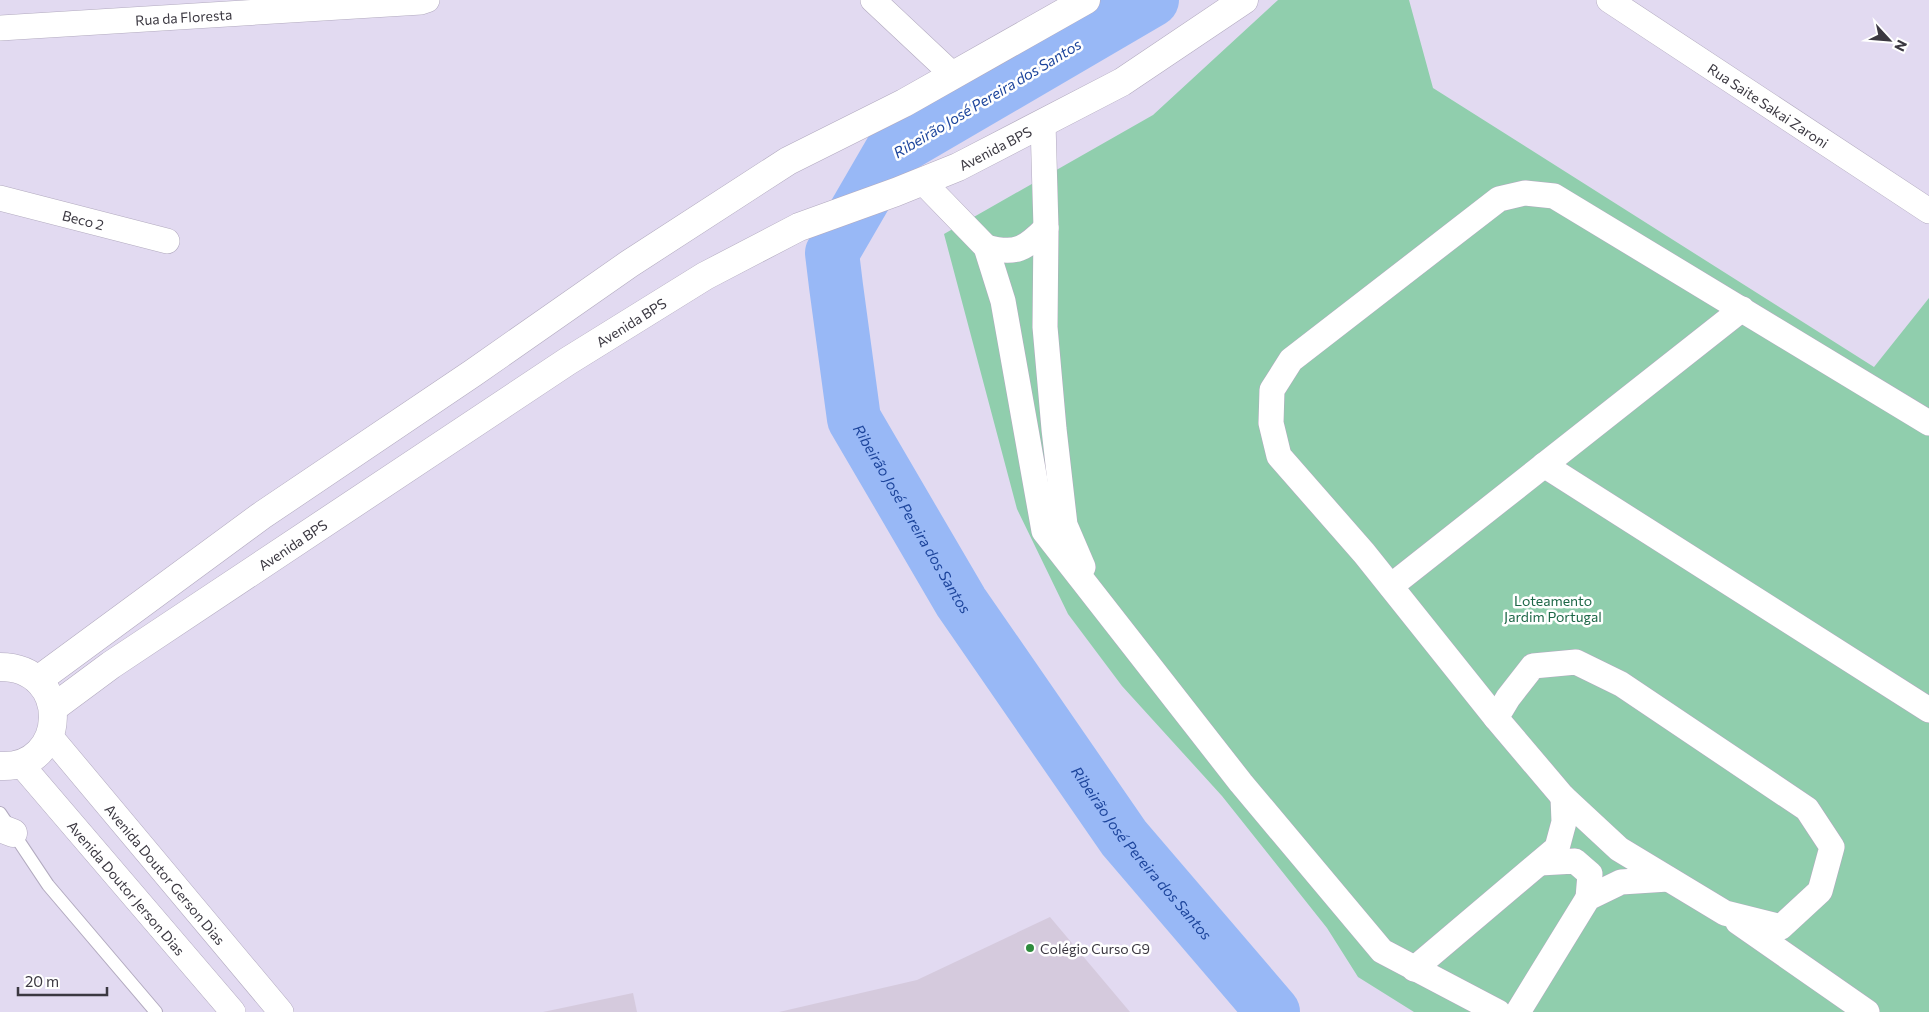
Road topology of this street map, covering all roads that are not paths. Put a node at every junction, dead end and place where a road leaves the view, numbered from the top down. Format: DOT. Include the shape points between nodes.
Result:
graph roads {
  1 [pos="427,0"];
  2 [pos="873,0"];
  3 [pos="1086,0"];
  4 [pos="1244,0"];
  5 [pos="1609,0"];
  6 [pos="5,22"];
  7 [pos="953,75"];
  8 [pos="1043,123"];
  9 [pos="922,180"];
  10 [pos="0,198"];
  11 [pos="1929,211"];
  12 [pos="1046,228"];
  13 [pos="168,241"];
  14 [pos="986,247"];
  15 [pos="1742,309"];
  16 [pos="1929,423"];
  17 [pos="1544,465"];
  18 [pos="1391,586"];
  19 [pos="1097,599"];
  20 [pos="0,667"];
  21 [pos="38,680"];
  22 [pos="53,708"];
  23 [pos="1929,710"];
  24 [pos="1496,718"];
  25 [pos="50,736"];
  26 [pos="10,764"];
  27 [pos="1563,797"];
  28 [pos="4,824"];
  29 [pos="1540,863"];
  30 [pos="1668,879"];
  31 [pos="1588,898"];
  32 [pos="1725,913"];
  33 [pos="1414,969"];
  34 [pos="156,1012"];
  35 [pos="233,1012"];
  36 [pos="281,1012"];
  37 [pos="1498,1012"];
  38 [pos="1518,1012"];
  39 [pos="1867,1012"];
  1 -- 6 [label="street, Rua da Floresta"];
  2 -- 7 [label="street"];
  3 -- 7 [label="main road"];
  4 -- 8 [label="main road, Avenida BPS" via="1122,82"];
  5 -- 11 [label="street, Rua Saite Sakai Zaroni"];
  7 -- 21 [label="main road" via="788,161 629,264 262,516"];
  8 -- 9 [label="main road, Avenida BPS" via="958,167"];
  8 -- 12 [label="street"];
  9 -- 14 [label="street"];
  9 -- 22 [label="main road, Avenida BPS" via="799,227 705,276 568,361 111,665"];
  10 -- 13 [label="street, Beco 2"];
  12 -- 14 [label="street" via="1030,244 1017,250"];
  12 -- 19 [label="street" via="1045,327 1065,525"];
  14 -- 19 [label="street" via="1003,300 1044,531"];
  15 -- 16 [label="street"];
  15 -- 17 [label="street"];
  15 -- 18 [label="street" via="1554,196 1524,193 1499,199 1291,360 1272,390 1270,423 1279,456"];
  17 -- 18 [label="street"];
  17 -- 23 [label="street"];
  18 -- 24 [label="street"];
  19 -- 33 [label="street" via="1241,783 1382,951"];
  20 -- 21 [label="main road" via="19,669"];
  21 -- 22 [label="main road" via="48,693"];
  22 -- 25 [label="main road"];
  24 -- 27 [label="street"];
  24 -- 32 [label="street" via="1533,666 1576,662 1621,684 1807,809 1832,846 1820,890 1781,927"];
  25 -- 26 [label="main road" via="35,755"];
  25 -- 36 [label="street, Avenida Doutor Gerson Dias"];
  26 -- 35 [label="street, Avenida Doutor Jerson Dias"];
  27 -- 29 [label="street" via="1564,822 1557,848"];
  27 -- 30 [label="street" via="1619,849"];
  28 -- 34 [label="lane" via="48,885"];
  29 -- 31 [label="street" via="1575,861 1590,874"];
  29 -- 33 [label="street"];
  30 -- 31 [label="street" via="1621,882"];
  30 -- 32 [label="street"];
  31 -- 38 [label="street"];
  32 -- 39 [label="street"];
  33 -- 37 [label="street"];
}
